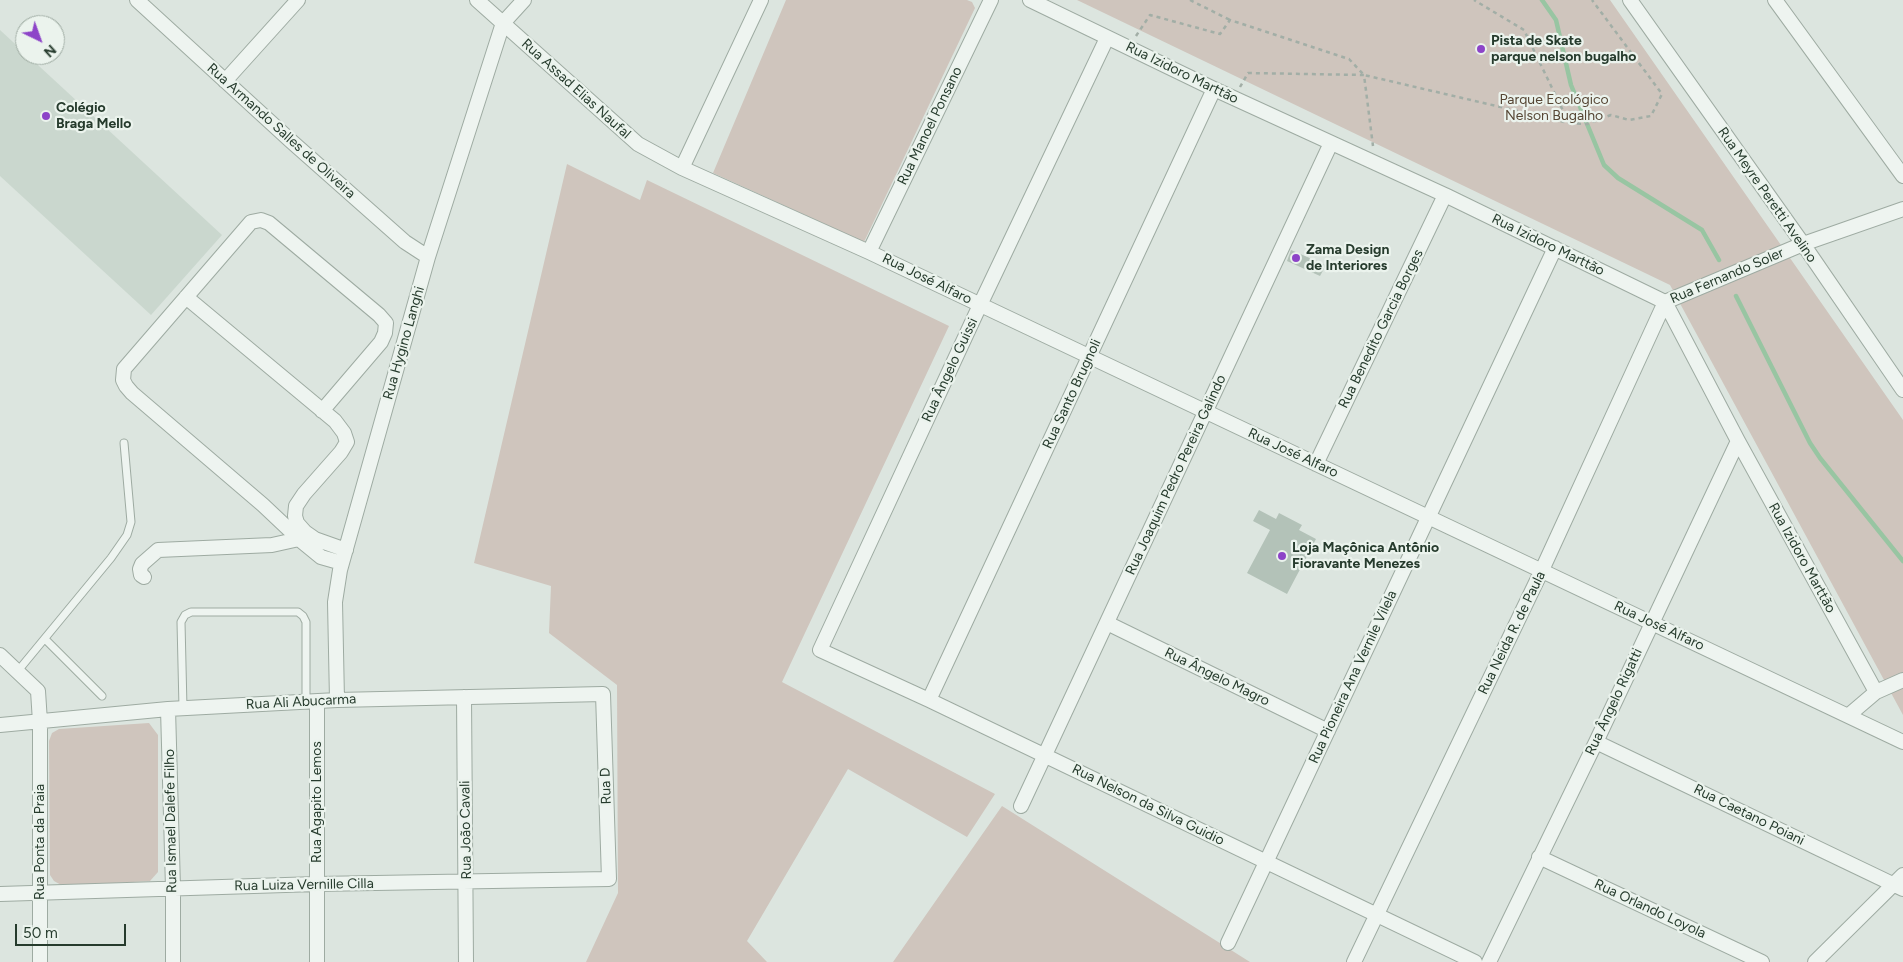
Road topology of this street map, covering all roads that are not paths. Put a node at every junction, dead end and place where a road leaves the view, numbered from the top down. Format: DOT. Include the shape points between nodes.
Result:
graph roads {
  1 [pos="137,0"];
  2 [pos="298,0"];
  3 [pos="477,0"];
  4 [pos="524,0"];
  5 [pos="761,0"];
  6 [pos="991,0"];
  7 [pos="1030,0"];
  8 [pos="1630,0"];
  9 [pos="1775,0"];
  10 [pos="503,23"];
  11 [pos="1107,38"];
  12 [pos="225,81"];
  13 [pos="1214,89"];
  14 [pos="1331,143"];
  15 [pos="682,168"];
  16 [pos="1903,176"];
  17 [pos="1445,195"];
  18 [pos="1903,209"];
  19 [pos="1803,244"];
  20 [pos="1555,248"];
  21 [pos="869,252"];
  22 [pos="428,257"];
  23 [pos="186,297"];
  24 [pos="1665,302"];
  25 [pos="980,305"];
  26 [pos="1089,356"];
  27 [pos="1903,390"];
  28 [pos="322,411"];
  29 [pos="1206,412"];
  30 [pos="1738,441"];
  31 [pos="124,443"];
  32 [pos="1316,464"];
  33 [pos="1428,517"];
  34 [pos="302,536"];
  35 [pos="344,557"];
  36 [pos="1542,570"];
  37 [pos="144,578"];
  38 [pos="1107,622"];
  39 [pos="1651,622"];
  40 [pos="44,639"];
  41 [pos="820,650"];
  42 [pos="0,655"];
  43 [pos="17,672"];
  44 [pos="1903,680"];
  45 [pos="1876,692"];
  46 [pos="603,694"];
  47 [pos="102,696"];
  48 [pos="464,697"];
  49 [pos="337,700"];
  50 [pos="929,700"];
  51 [pos="312,702"];
  52 [pos="183,708"];
  53 [pos="168,709"];
  54 [pos="1848,715"];
  55 [pos="40,722"];
  56 [pos="0,724"];
  57 [pos="1328,731"];
  58 [pos="1596,742"];
  59 [pos="1903,742"];
  60 [pos="1045,755"];
  61 [pos="1021,806"];
  62 [pos="1539,856"];
  63 [pos="1267,862"];
  64 [pos="609,879"];
  65 [pos="466,881"];
  66 [pos="1900,883"];
  67 [pos="317,884"];
  68 [pos="173,888"];
  69 [pos="0,894"];
  70 [pos="41,894"];
  71 [pos="1376,914"];
  72 [pos="1228,943"];
  73 [pos="40,962"];
  74 [pos="173,962"];
  75 [pos="317,962"];
  76 [pos="466,962"];
  77 [pos="1354,962"];
  78 [pos="1475,962"];
  79 [pos="1488,962"];
  80 [pos="1762,962"];
  81 [pos="1814,962"];
  1 -- 12 [label="street, Rua Armando Salles de Oliveira"];
  2 -- 12 [label="street"];
  3 -- 10 [label="street, Rua Assad Elias Naufal"];
  4 -- 10 [label="street, Rua Hygino Langhi"];
  5 -- 15 [label="street"];
  6 -- 21 [label="street, Rua Manoel Ponsano"];
  7 -- 11 [label="street, Rua Izidoro Marttão"];
  8 -- 19 [label="street, Rua Meyre Peretti Avelino"];
  9 -- 16 [label="street"];
  10 -- 15 [label="street, Rua Assad Elias Naufal" via="638,144"];
  10 -- 22 [label="street, Rua Hygino Langhi"];
  11 -- 13 [label="street, Rua Izidoro Marttão"];
  11 -- 25 [label="street, Rua Ângelo Guissi"];
  12 -- 22 [label="street, Rua Armando Salles de Oliveira" via="406,242"];
  13 -- 14 [label="street, Rua Izidoro Marttão"];
  13 -- 26 [label="street, Rua Santo Brugnoli"];
  14 -- 17 [label="street, Rua Izidoro Marttão"];
  14 -- 29 [label="street, Rua Joaquim Pedro Pereira Galindo"];
  15 -- 21 [label="street, Rua José Alfaro"];
  17 -- 20 [label="street, Rua Izidoro Marttão"];
  17 -- 32 [label="street, Rua Benedito Garcia Borges"];
  18 -- 19 [label="street, Rua Fernando Soler"];
  19 -- 24 [label="street, Rua Fernando Soler"];
  19 -- 27 [label="street, Rua Meyre Peretti Avelino"];
  20 -- 24 [label="street, Rua Izidoro Marttão"];
  20 -- 33 [label="street, Rua Pioneira Ana Vernile Vilela"];
  21 -- 25 [label="street, Rua José Alfaro"];
  22 -- 35 [label="street, Rua Hygino Langhi"];
  23 -- 28 [label="street"];
  23 -- 28 [label="street" via="251,222 269,222 386,323 381,342"];
  23 -- 34 [label="street" via="124,369 123,380 126,386"];
  24 -- 30 [label="street, Rua Izidoro Marttão"];
  24 -- 36 [label="street, Rua Neida R. de Paula"];
  25 -- 26 [label="street, Rua José Alfaro"];
  25 -- 41 [label="street, Rua Ângelo Guissi"];
  26 -- 29 [label="street, Rua José Alfaro"];
  26 -- 50 [label="street, Rua Santo Brugnoli"];
  28 -- 34 [label="street" via="344,432 347,442 296,506 295,516"];
  29 -- 32 [label="street, Rua José Alfaro"];
  29 -- 38 [label="street, Rua Joaquim Pedro Pereira Galindo"];
  30 -- 39 [label="street, Rua Ângelo Rigatti"];
  30 -- 45 [label="street, Rua Izidoro Marttão"];
  31 -- 40 [label="lane" via="131,522 127,535"];
  32 -- 33 [label="street, Rua José Alfaro"];
  33 -- 36 [label="street, Rua José Alfaro"];
  33 -- 57 [label="street, Rua Pioneira Ana Vernile Vilela"];
  34 -- 35 [label="street" via="321,557"];
  34 -- 37 [label="street" via="272,545 158,550 142,564 140,569"];
  35 -- 49 [label="street, Rua Hygino Langhi" via="335,602"];
  36 -- 39 [label="street, Rua José Alfaro"];
  36 -- 71 [label="street, Rua Neida R. de Paula"];
  38 -- 57 [label="street, Rua Ângelo Magro"];
  38 -- 60 [label="street, Rua Joaquim Pedro Pereira Galindo"];
  39 -- 54 [label="street, Rua José Alfaro"];
  39 -- 58 [label="street, Rua Ângelo Rigatti"];
  40 -- 43 [label="lane"];
  40 -- 47 [label="lane"];
  41 -- 50 [label="street, Rua Nelson da Silva Guidio"];
  42 -- 43 [label="street, Rua Ponta da Praia"];
  43 -- 55 [label="street, Rua Ponta da Praia" via="38,691"];
  44 -- 45 [label="street"];
  45 -- 54 [label="street"];
  46 -- 48 [label="street, Rua Ali Abucarma"];
  46 -- 64 [label="street, Rua D"];
  48 -- 49 [label="street, Rua Ali Abucarma"];
  48 -- 65 [label="street, Rua João Cavali"];
  49 -- 51 [label="street, Rua Ali Abucarma"];
  50 -- 60 [label="street, Rua Nelson da Silva Guidio"];
  51 -- 52 [label="street, Rua Ali Abucarma"];
  51 -- 52 [label="lane" via="306,622 298,612 191,612 181,622"];
  51 -- 67 [label="street, Rua Agapito Lemos"];
  52 -- 53 [label="street, Rua Ali Abucarma"];
  53 -- 55 [label="street, Rua Ali Abucarma"];
  53 -- 68 [label="street, Rua Ismael Dalefe Filho"];
  54 -- 59 [label="street, Rua José Alfaro"];
  55 -- 56 [label="street, Rua Ali Abucarma"];
  55 -- 70 [label="street, Rua Ponta da Praia"];
  57 -- 63 [label="street, Rua Pioneira Ana Vernile Vilela"];
  58 -- 62 [label="street, Rua Ângelo Rigatti"];
  58 -- 66 [label="street, Rua Caetano Poiani"];
  60 -- 61 [label="street, Rua Joaquim Pedro Pereira Galindo"];
  60 -- 63 [label="street, Rua Nelson da Silva Guidio"];
  62 -- 79 [label="street, Rua Ângelo Rigatti"];
  62 -- 80 [label="street, Rua Orlando Loyola"];
  63 -- 71 [label="street, Rua Nelson da Silva Guidio"];
  63 -- 72 [label="street, Rua Pioneira Ana Vernile Vilela"];
  64 -- 65 [label="street, Rua Luiza Vernille Cilla"];
  65 -- 67 [label="street, Rua Luiza Vernille Cilla"];
  65 -- 76 [label="street, Rua João Cavali"];
  66 -- 81 [label="street"];
  67 -- 68 [label="street, Rua Luiza Vernille Cilla"];
  67 -- 75 [label="street, Rua Agapito Lemos"];
  68 -- 70 [label="street, Rua Luiza Vernille Cilla"];
  68 -- 74 [label="street, Rua Ismael Dalefe Filho"];
  69 -- 70 [label="street, Rua Luiza Vernille Cilla"];
  70 -- 73 [label="street, Rua Ponta da Praia"];
  71 -- 77 [label="street, Rua Neida R. de Paula"];
  71 -- 78 [label="street, Rua Nelson da Silva Guidio"];
}
